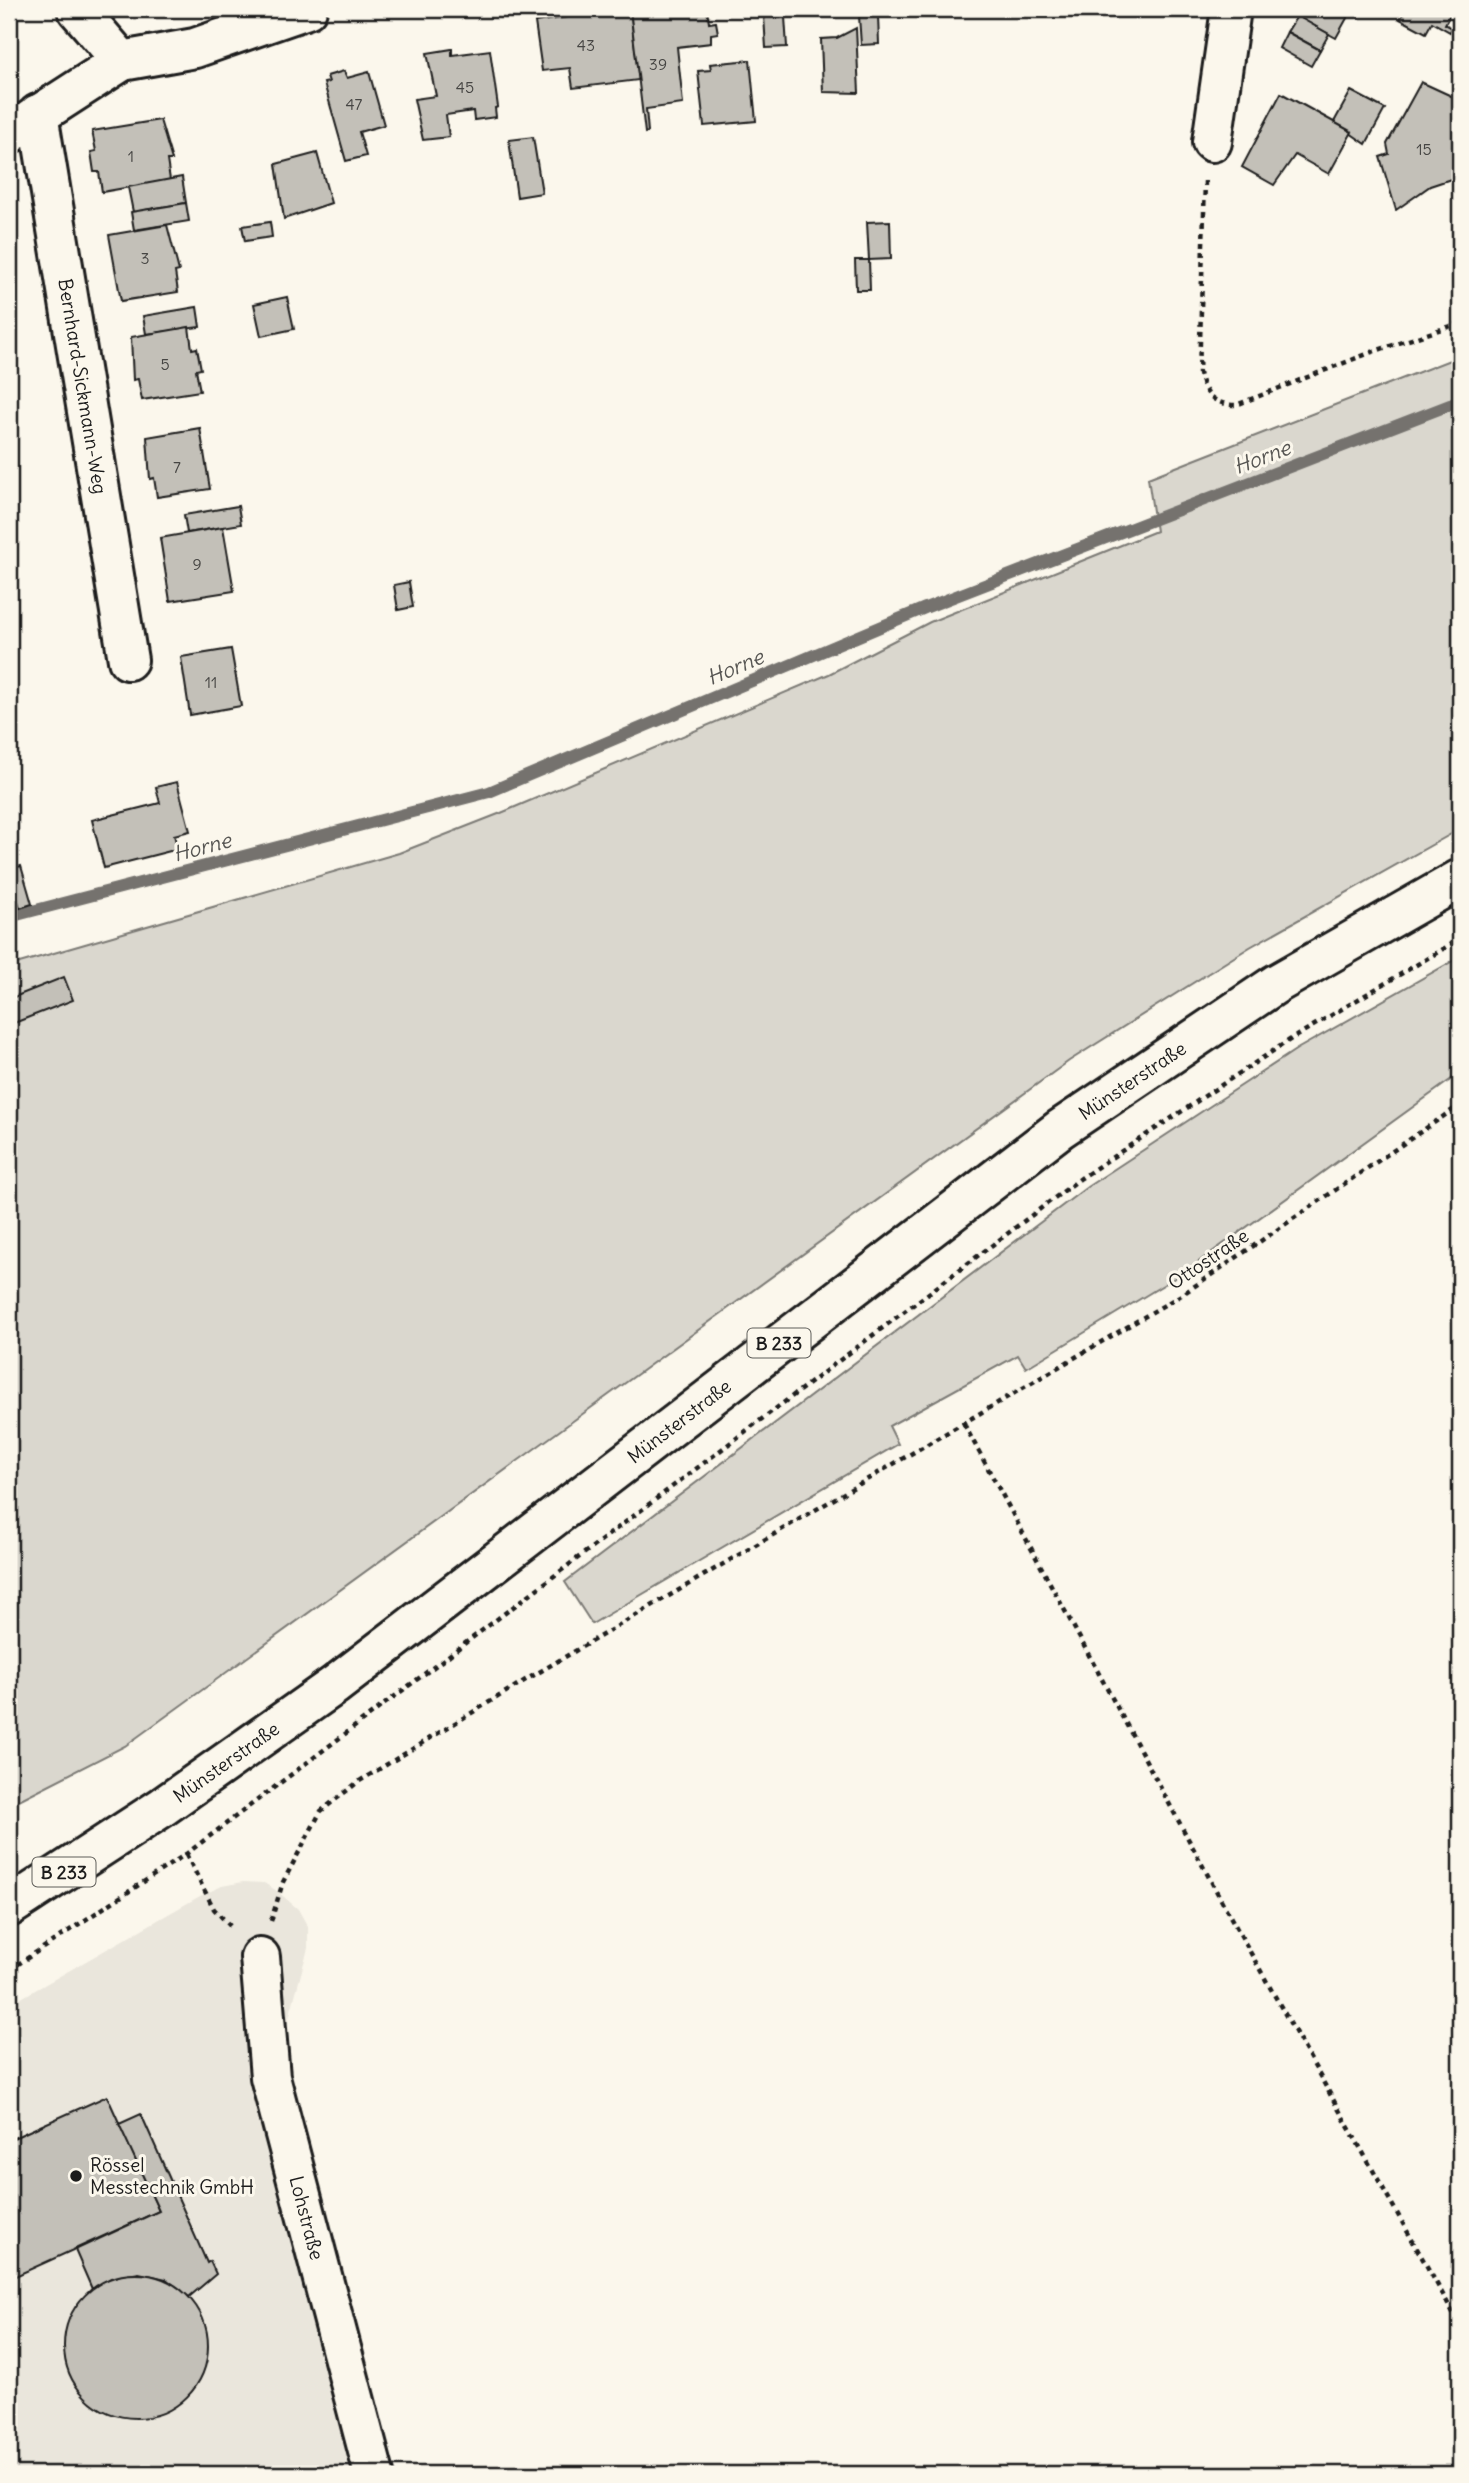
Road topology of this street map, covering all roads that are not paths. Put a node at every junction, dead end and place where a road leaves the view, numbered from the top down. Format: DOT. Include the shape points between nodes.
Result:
graph roads {
  1 [pos="77,9"];
  2 [pos="307,9"];
  3 [pos="1231,9"];
  4 [pos="122,61"];
  5 [pos="24,124"];
  6 [pos="1212,142"];
  7 [pos="128,660"];
  8 [pos="1460,879"];
  9 [pos="9,1907"];
  10 [pos="260,1957"];
  11 [pos="374,2474"];
  1 -- 4 [label="main road"];
  2 -- 4 [label="main road" via="195,48"];
  3 -- 6 [label="main road"];
  4 -- 5 [label="main road"];
  5 -- 7 [label="main road, Bernhard-Sickmann-Weg"];
  8 -- 9 [label="main road, Münsterstraße / B 233" via="1276,984 1060,1129 335,1685 161,1808"];
  10 -- 11 [label="main road, Lohstraße" via="270,2077"];
}
